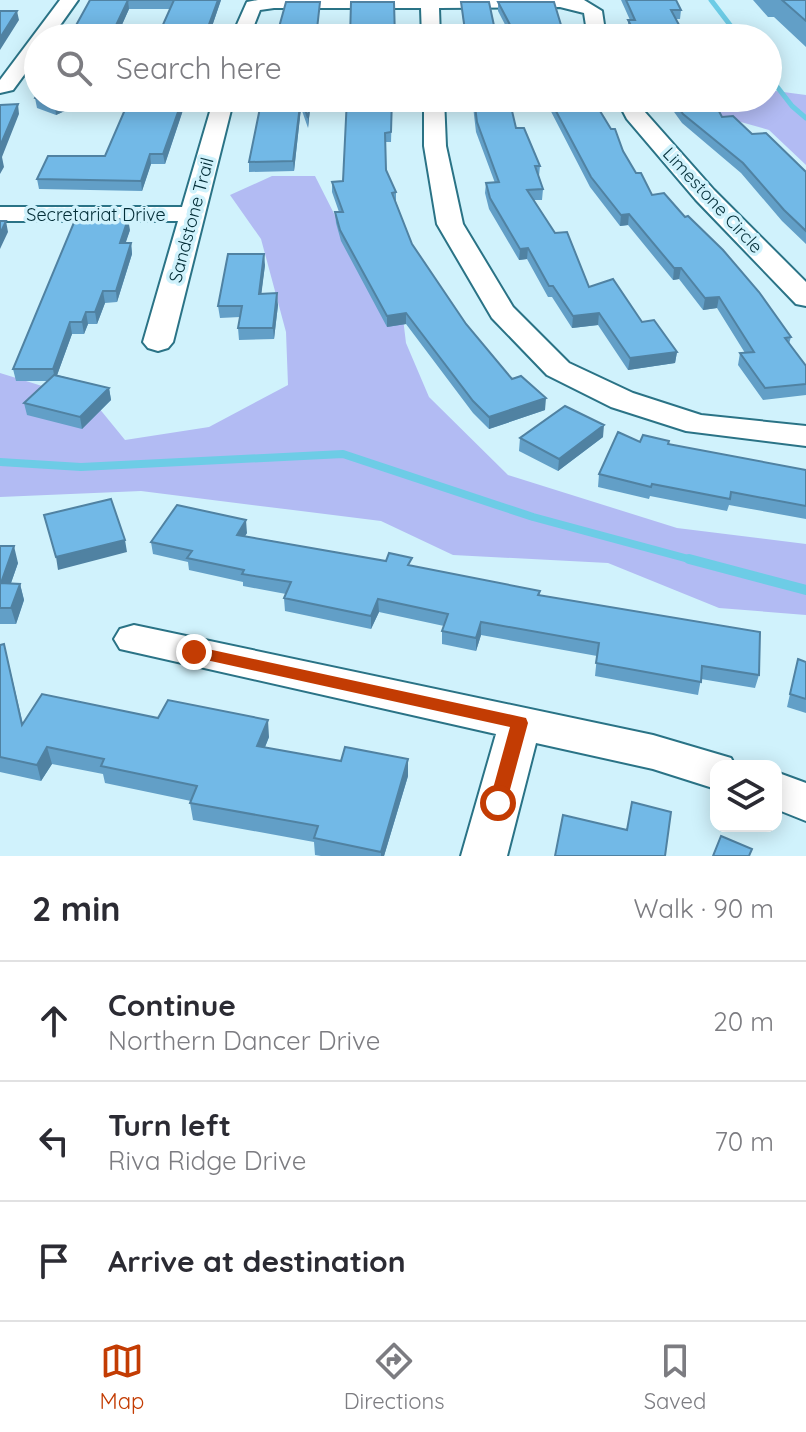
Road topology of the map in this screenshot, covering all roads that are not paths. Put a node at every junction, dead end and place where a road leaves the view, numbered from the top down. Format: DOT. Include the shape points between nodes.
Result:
graph roads {
  1 [pos="69,0"];
  2 [pos="430,1"];
  3 [pos="51,24"];
  4 [pos="246,24"];
  5 [pos="431,24"];
  6 [pos="595,24"];
  7 [pos="24,61"];
  8 [pos="0,87"];
  9 [pos="220,112"];
  10 [pos="434,112"];
  11 [pos="634,112"];
  12 [pos="0,214"];
  13 [pos="193,214"];
  14 [pos="806,298"];
  15 [pos="158,342"];
  16 [pos="806,436"];
  17 [pos="134,639"];
  18 [pos="520,723"];
  19 [pos="710,769"];
  20 [pos="782,792"];
  21 [pos="806,802"];
  22 [pos="484,856"];
  1 -- 3 [label="street"];
  2 -- 4 [label="street" via="274,3 253,6"];
  2 -- 5 [label="street"];
  2 -- 6 [label="street" via="583,5 593,11"];
  7 -- 8 [label="street"];
  9 -- 13 [label="street, Sandstone Trail"];
  10 -- 16 [label="street" via="435,146 450,224 502,312 558,369 622,400 697,424"];
  11 -- 14 [label="street, Limestone Circle" via="705,195"];
  12 -- 13 [label="street, Secretariat Drive"];
  13 -- 15 [label="street, Sandstone Trail"];
  17 -- 18 [label="street"];
  18 -- 19 [label="street"];
  18 -- 22 [label="street"];
  20 -- 21 [label="street"];
}
